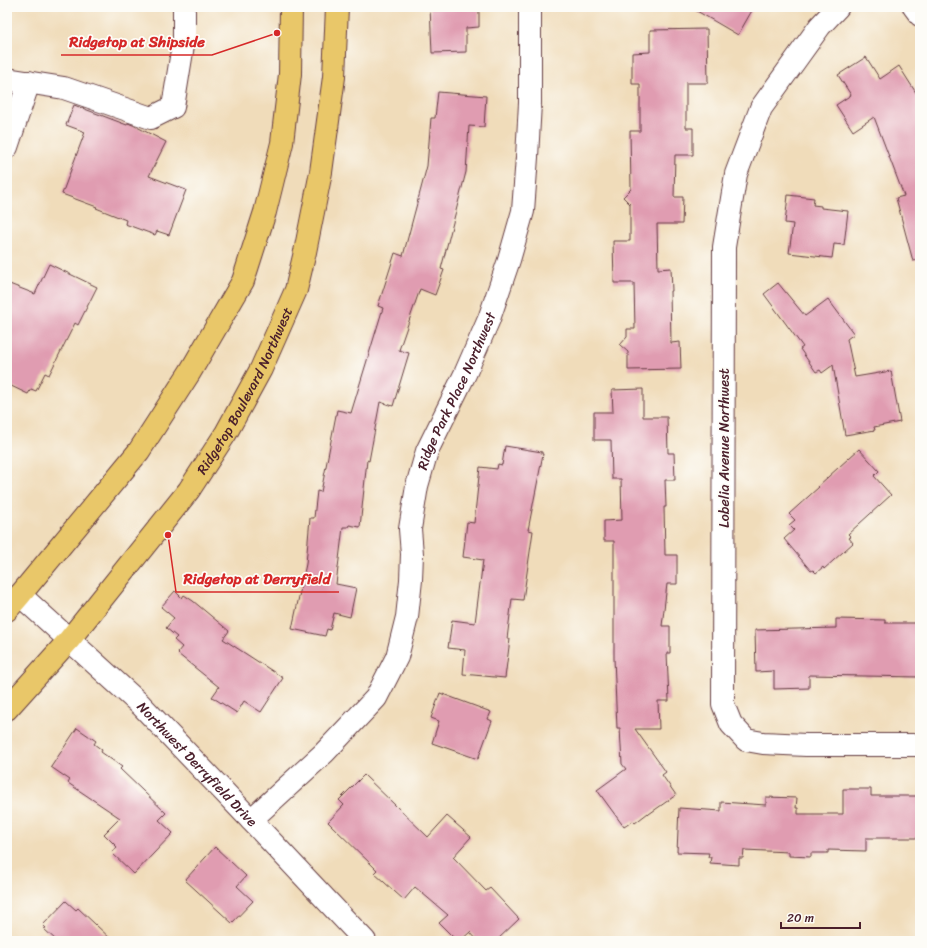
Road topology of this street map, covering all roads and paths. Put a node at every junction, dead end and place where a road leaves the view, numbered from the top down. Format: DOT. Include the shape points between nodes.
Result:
graph roads {
  1 [pos="184,7"];
  2 [pos="291,7"];
  3 [pos="337,7"];
  4 [pos="530,7"];
  5 [pos="838,7"];
  6 [pos="914,7"];
  7 [pos="920,15"];
  8 [pos="7,78"];
  9 [pos="29,82"];
  10 [pos="7,147"];
  11 [pos="14,602"];
  12 [pos="69,640"];
  13 [pos="7,709"];
  14 [pos="920,745"];
  15 [pos="251,820"];
  16 [pos="365,941"];
  1 -- 9 [label="street" via="184,39 173,107 151,118 64,88"];
  2 -- 11 [label="main road" via="290,74 282,143 244,281 139,451"];
  3 -- 12 [label="main road, Ridgetop Boulevard Northwest" via="334,77 321,172 296,290 262,369 226,433 189,490"];
  4 -- 15 [label="street, Ridge Park Place Northwest" via="530,103 523,211 489,318 428,451 417,486 410,529 412,554 407,617 397,657 376,698 324,753"];
  5 -- 14 [label="street, Lobelia Avenue Northwest" via="820,26 761,108 736,174 724,247 723,704 731,724 746,740 806,745"];
  6 -- 7 [label="street"];
  8 -- 9 [label="street"];
  9 -- 10 [label="street"];
  11 -- 12 [label="street, Northwest Derryfield Drive"];
  12 -- 13 [label="main road, Ridgetop Boulevard Northwest"];
  12 -- 15 [label="street, Northwest Derryfield Drive" via="141,706"];
  15 -- 16 [label="street, Northwest Derryfield Drive"];
}
